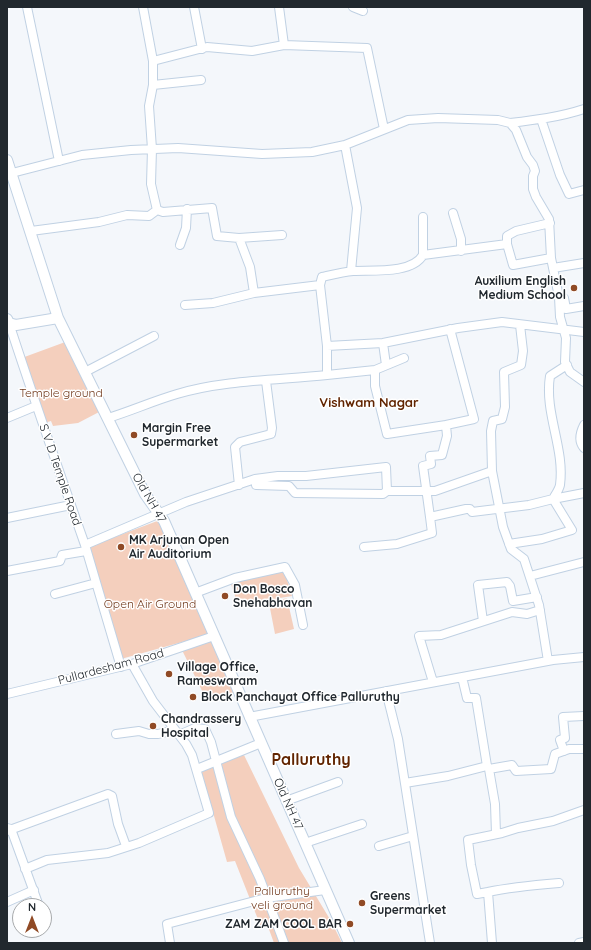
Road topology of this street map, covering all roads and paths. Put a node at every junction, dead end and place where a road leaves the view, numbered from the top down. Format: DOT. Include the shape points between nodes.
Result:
graph roads {
  1 [pos="26,7"];
  2 [pos="143,7"];
  3 [pos="194,7"];
  4 [pos="279,7"];
  5 [pos="353,7"];
  6 [pos="363,11"];
  7 [pos="284,45"];
  8 [pos="202,49"];
  9 [pos="153,61"];
  10 [pos="201,80"];
  11 [pos="153,85"];
  12 [pos="584,109"];
  13 [pos="541,119"];
  14 [pos="510,123"];
  15 [pos="384,129"];
  16 [pos="345,145"];
  17 [pos="152,149"];
  18 [pos="7,160"];
  19 [pos="59,161"];
  20 [pos="12,173"];
  21 [pos="584,190"];
  22 [pos="187,209"];
  23 [pos="157,210"];
  24 [pos="453,213"];
  25 [pos="423,217"];
  26 [pos="550,223"];
  27 [pos="31,230"];
  28 [pos="282,235"];
  29 [pos="239,238"];
  30 [pos="507,244"];
  31 [pos="180,245"];
  32 [pos="461,251"];
  33 [pos="423,255"];
  34 [pos="551,258"];
  35 [pos="584,263"];
  36 [pos="556,268"];
  37 [pos="351,271"];
  38 [pos="320,285"];
  39 [pos="254,293"];
  40 [pos="185,305"];
  41 [pos="584,306"];
  42 [pos="58,318"];
  43 [pos="8,321"];
  44 [pos="520,325"];
  45 [pos="564,329"];
  46 [pos="450,330"];
  47 [pos="584,332"];
  48 [pos="154,336"];
  49 [pos="383,343"];
  50 [pos="326,346"];
  51 [pos="404,358"];
  52 [pos="386,365"];
  53 [pos="567,365"];
  54 [pos="375,370"];
  55 [pos="85,372"];
  56 [pos="328,375"];
  57 [pos="266,381"];
  58 [pos="584,382"];
  59 [pos="36,406"];
  60 [pos="7,418"];
  61 [pos="108,418"];
  62 [pos="446,425"];
  63 [pos="584,425"];
  64 [pos="584,448"];
  65 [pos="492,470"];
  66 [pos="255,479"];
  67 [pos="239,485"];
  68 [pos="387,491"];
  69 [pos="428,491"];
  70 [pos="584,493"];
  71 [pos="553,499"];
  72 [pos="71,505"];
  73 [pos="500,508"];
  74 [pos="158,514"];
  75 [pos="430,517"];
  76 [pos="7,518"];
  77 [pos="509,544"];
  78 [pos="364,547"];
  79 [pos="86,548"];
  80 [pos="584,562"];
  81 [pos="7,571"];
  82 [pos="530,576"];
  83 [pos="96,583"];
  84 [pos="195,593"];
  85 [pos="55,594"];
  86 [pos="537,597"];
  87 [pos="540,610"];
  88 [pos="483,622"];
  89 [pos="303,625"];
  90 [pos="214,636"];
  91 [pos="584,657"];
  92 [pos="548,661"];
  93 [pos="132,664"];
  94 [pos="121,667"];
  95 [pos="462,677"];
  96 [pos="433,682"];
  97 [pos="386,691"];
  98 [pos="7,694"];
  99 [pos="249,716"];
  100 [pos="584,716"];
  101 [pos="177,733"];
  102 [pos="116,734"];
  103 [pos="261,743"];
  104 [pos="584,749"];
  105 [pos="564,751"];
  106 [pos="216,762"];
  107 [pos="488,767"];
  108 [pos="197,769"];
  109 [pos="338,782"];
  110 [pos="405,783"];
  111 [pos="286,801"];
  112 [pos="584,810"];
  113 [pos="362,824"];
  114 [pos="8,829"];
  115 [pos="496,834"];
  116 [pos="413,836"];
  117 [pos="305,843"];
  118 [pos="126,846"];
  119 [pos="379,846"];
  120 [pos="25,869"];
  121 [pos="559,883"];
  122 [pos="34,890"];
  123 [pos="325,890"];
  124 [pos="488,892"];
  125 [pos="36,898"];
  126 [pos="266,898"];
  127 [pos="7,902"];
  128 [pos="584,942"];
  129 [pos="170,943"];
  130 [pos="284,943"];
  131 [pos="349,943"];
  132 [pos="430,943"];
  133 [pos="492,943"];
  134 [pos="579,943"];
  1 -- 19 [label="street"];
  2 -- 9 [label="street"];
  3 -- 8 [label="street"];
  4 -- 7 [label="street"];
  5 -- 6 [label="street"];
  7 -- 8 [label="street" via="252,51 207,47"];
  7 -- 15 [label="street" via="367,48"];
  8 -- 9 [label="street"];
  9 -- 11 [label="street"];
  10 -- 11 [label="street"];
  11 -- 17 [label="street" via="149,106"];
  12 -- 13 [label="street"];
  13 -- 14 [label="street"];
  13 -- 21 [label="street" via="569,194"];
  14 -- 15 [label="street" via="498,120 438,118 408,120"];
  14 -- 26 [label="street" via="533,165 533,189"];
  15 -- 16 [label="street"];
  16 -- 17 [label="street" via="312,152 262,154 178,148"];
  16 -- 37 [label="street" via="357,208"];
  17 -- 19 [label="street" via="82,155"];
  17 -- 23 [label="street" via="151,184"];
  18 -- 20 [label="main road, Old NH 47"];
  19 -- 20 [label="street"];
  20 -- 27 [label="main road, Old NH 47"];
  22 -- 23 [label="street" via="163,212"];
  22 -- 29 [label="street" via="212,208 217,236"];
  22 -- 31 [label="street" via="186,228"];
  23 -- 27 [label="street" via="149,216 127,215 99,222"];
  24 -- 32 [label="street" via="461,239"];
  25 -- 33 [label="street"];
  26 -- 30 [label="street" via="516,231 507,236"];
  26 -- 34 [label="street"];
  27 -- 42 [label="main road, Old NH 47"];
  28 -- 29 [label="street"];
  29 -- 39 [label="street" via="250,267"];
  30 -- 32 [label="street"];
  30 -- 34 [label="street" via="513,265"];
  32 -- 33 [label="street"];
  33 -- 37 [label="street" via="418,262 407,268"];
  34 -- 36 [label="street"];
  35 -- 36 [label="street"];
  36 -- 41 [label="street" via="566,308"];
  36 -- 45 [label="street"];
  37 -- 38 [label="street" via="322,277"];
  38 -- 39 [label="street"];
  38 -- 50 [label="street"];
  39 -- 40 [label="street" via="213,303"];
  42 -- 43 [label="main road" via="24,324"];
  42 -- 55 [label="main road, Old NH 47"];
  43 -- 59 [label="street, S V D Temple Road"];
  44 -- 45 [label="street"];
  44 -- 46 [label="street" via="502,322"];
  44 -- 65 [label="street" via="523,351 520,365 504,372 505,407 502,419 493,421 491,431"];
  45 -- 47 [label="street"];
  45 -- 53 [label="street"];
  46 -- 49 [label="street"];
  46 -- 62 [label="street" via="474,419"];
  48 -- 55 [label="street"];
  49 -- 50 [label="street"];
  49 -- 52 [label="street"];
  50 -- 56 [label="street"];
  51 -- 52 [label="street"];
  52 -- 54 [label="street"];
  53 -- 58 [label="street" via="575,377"];
  53 -- 71 [label="street" via="550,376 548,389 560,469 560,486"];
  54 -- 56 [label="street"];
  54 -- 62 [label="street" via="375,386 386,434"];
  55 -- 61 [label="main road, Old NH 47"];
  56 -- 57 [label="street"];
  57 -- 61 [label="street" via="177,394"];
  57 -- 67 [label="street" via="271,434 240,442 235,447"];
  59 -- 60 [label="street"];
  59 -- 72 [label="street, S V D Temple Road"];
  61 -- 74 [label="main road, Old NH 47" via="145,494"];
  62 -- 69 [label="street" via="447,436 442,455 430,456 431,464 423,466"];
  63 -- 64 [label="street" via="580,444"];
  65 -- 69 [label="street" via="435,492"];
  65 -- 73 [label="street"];
  66 -- 67 [label="street"];
  66 -- 68 [label="street" via="256,485 289,486 295,493 383,494"];
  66 -- 68 [label="street" via="386,467"];
  67 -- 74 [label="street"];
  68 -- 69 [label="street"];
  69 -- 75 [label="street"];
  70 -- 71 [label="street"];
  71 -- 73 [label="street"];
  71 -- 77 [label="street" via="572,530 542,539"];
  72 -- 76 [label="street"];
  72 -- 79 [label="street, S V D Temple Road"];
  73 -- 75 [label="street" via="472,512 466,509"];
  73 -- 77 [label="street"];
  74 -- 79 [label="street"];
  74 -- 84 [label="main road, Old NH 47" via="164,521"];
  75 -- 78 [label="street" via="432,533 397,544"];
  77 -- 82 [label="street" via="511,549 524,559"];
  79 -- 81 [label="street" via="62,554 60,561"];
  79 -- 83 [label="street, S V D Temple Road"];
  80 -- 82 [label="street"];
  82 -- 86 [label="street"];
  83 -- 85 [label="street"];
  83 -- 94 [label="street, S V D Temple Road"];
  84 -- 89 [label="street" via="235,578 285,567 295,585"];
  84 -- 90 [label="main road, Old NH 47"];
  86 -- 87 [label="street"];
  86 -- 88 [label="street" via="513,601 507,582 478,585"];
  87 -- 88 [label="street" via="527,614 512,612"];
  87 -- 92 [label="street"];
  88 -- 96 [label="street" via="441,634 419,636"];
  90 -- 93 [label="street, Pullardesham Road"];
  90 -- 99 [label="main road, Old NH 47"];
  91 -- 92 [label="street"];
  92 -- 95 [label="street"];
  93 -- 94 [label="street, Pullardesham Road"];
  93 -- 101 [label="street" via="153,701"];
  94 -- 98 [label="street, Pullardesham Road"];
  95 -- 96 [label="street"];
  95 -- 107 [label="street" via="467,698 476,698"];
  96 -- 97 [label="street"];
  97 -- 99 [label="street"];
  97 -- 110 [label="street" via="398,739"];
  99 -- 103 [label="main road, Old NH 47"];
  100 -- 105 [label="street" via="563,717 565,738 560,740"];
  101 -- 102 [label="street" via="149,734 139,731"];
  101 -- 106 [label="street" via="195,728 205,729"];
  101 -- 108 [label="street" via="192,755"];
  103 -- 106 [label="street"];
  103 -- 111 [label="main road, Old NH 47"];
  104 -- 105 [label="street"];
  105 -- 107 [label="street" via="555,754 551,769 516,771 512,765"];
  106 -- 108 [label="street"];
  106 -- 126 [label="street" via="231,816"];
  107 -- 110 [label="street"];
  107 -- 115 [label="street" via="495,804"];
  108 -- 118 [label="street" via="209,813 139,843"];
  109 -- 111 [label="street"];
  110 -- 116 [label="street"];
  111 -- 117 [label="main road, Old NH 47"];
  112 -- 115 [label="street" via="553,821"];
  113 -- 117 [label="street"];
  114 -- 118 [label="street" via="108,794 112,796"];
  114 -- 120 [label="street"];
  115 -- 124 [label="street" via="468,840 477,894"];
  116 -- 119 [label="street"];
  116 -- 132 [label="street"];
  117 -- 123 [label="main road, Old NH 47"];
  118 -- 120 [label="street" via="108,853 47,860"];
  120 -- 122 [label="street"];
  121 -- 124 [label="street" via="526,888 511,887"];
  122 -- 125 [label="street"];
  122 -- 127 [label="street"];
  123 -- 126 [label="street"];
  123 -- 131 [label="main road, Old NH 47"];
  124 -- 133 [label="street"];
  126 -- 129 [label="street" via="168,924"];
  126 -- 130 [label="street"];
  128 -- 134 [label="street"];
}
